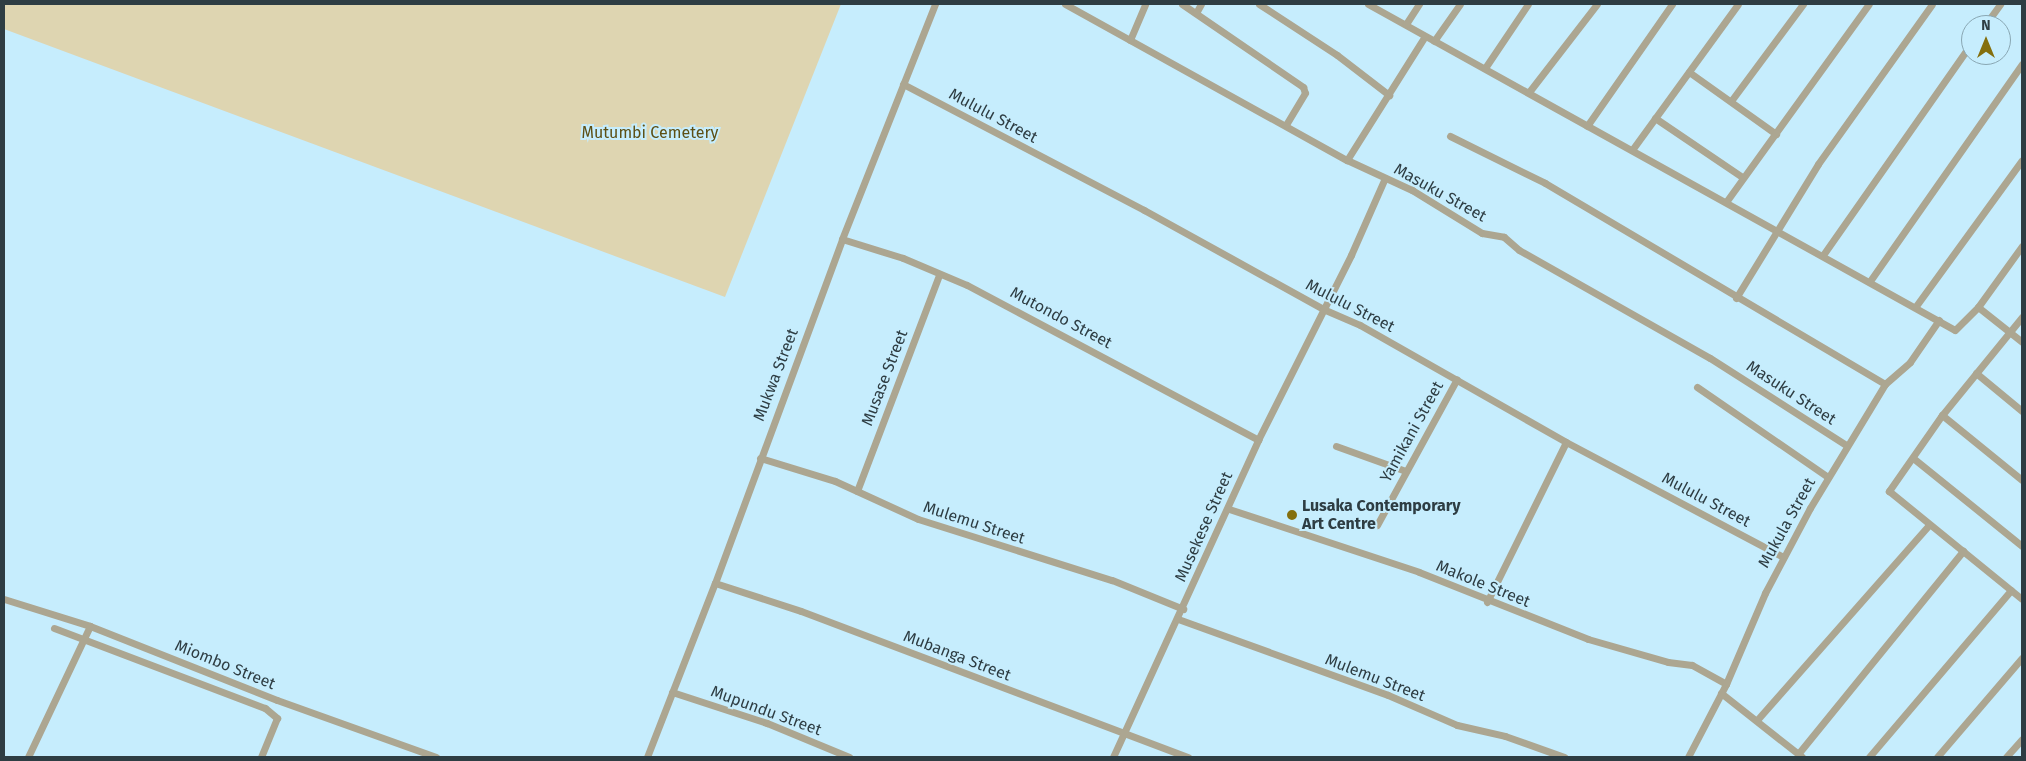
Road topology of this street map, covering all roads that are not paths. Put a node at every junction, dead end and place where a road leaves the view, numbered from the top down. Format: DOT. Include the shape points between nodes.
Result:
graph roads {
  1 [pos="935,4"];
  2 [pos="1065,4"];
  3 [pos="1145,4"];
  4 [pos="1182,4"];
  5 [pos="1201,4"];
  6 [pos="1259,4"];
  7 [pos="1368,4"];
  8 [pos="1419,4"];
  9 [pos="1460,4"];
  10 [pos="1528,4"];
  11 [pos="1597,4"];
  12 [pos="1672,4"];
  13 [pos="1738,4"];
  14 [pos="1803,4"];
  15 [pos="1869,4"];
  16 [pos="1932,4"];
  17 [pos="2000,4"];
  18 [pos="1196,13"];
  19 [pos="1992,15"];
  20 [pos="1406,24"];
  21 [pos="1425,36"];
  22 [pos="1130,40"];
  23 [pos="1434,41"];
  24 [pos="1961,58"];
  25 [pos="2022,64"];
  26 [pos="1485,68"];
  27 [pos="1689,72"];
  28 [pos="903,84"];
  29 [pos="1529,92"];
  30 [pos="1390,95"];
  31 [pos="1731,101"];
  32 [pos="1655,118"];
  33 [pos="1286,125"];
  34 [pos="1587,126"];
  35 [pos="1776,134"];
  36 [pos="1450,136"];
  37 [pos="1632,150"];
  38 [pos="1347,160"];
  39 [pos="2022,160"];
  40 [pos="1742,177"];
  41 [pos="1385,178"];
  42 [pos="1726,202"];
  43 [pos="1777,228"];
  44 [pos="842,239"];
  45 [pos="2022,246"];
  46 [pos="1823,255"];
  47 [pos="938,275"];
  48 [pos="1870,281"];
  49 [pos="1736,298"];
  50 [pos="1916,306"];
  51 [pos="1978,306"];
  52 [pos="1323,309"];
  53 [pos="2022,317"];
  54 [pos="1939,320"];
  55 [pos="2010,332"];
  56 [pos="2022,342"];
  57 [pos="1976,373"];
  58 [pos="1456,379"];
  59 [pos="1885,384"];
  60 [pos="1697,387"];
  61 [pos="2022,411"];
  62 [pos="1942,415"];
  63 [pos="1258,440"];
  64 [pos="1566,442"];
  65 [pos="1336,446"];
  66 [pos="1846,446"];
  67 [pos="760,458"];
  68 [pos="1913,458"];
  69 [pos="1406,471"];
  70 [pos="1828,477"];
  71 [pos="2022,480"];
  72 [pos="857,492"];
  73 [pos="1229,509"];
  74 [pos="1377,525"];
  75 [pos="1929,525"];
  76 [pos="2022,546"];
  77 [pos="1963,551"];
  78 [pos="1783,557"];
  79 [pos="715,583"];
  80 [pos="2011,590"];
  81 [pos="2022,598"];
  82 [pos="4,599"];
  83 [pos="1488,602"];
  84 [pos="1183,609"];
  85 [pos="1178,619"];
  86 [pos="90,626"];
  87 [pos="54,628"];
  88 [pos="83,640"];
  89 [pos="2022,658"];
  90 [pos="1726,684"];
  91 [pos="672,692"];
  92 [pos="1721,693"];
  93 [pos="1757,720"];
  94 [pos="1122,734"];
  95 [pos="2022,739"];
  96 [pos="1800,756"];
  97 [pos="28,757"];
  98 [pos="262,757"];
  99 [pos="436,757"];
  100 [pos="647,757"];
  101 [pos="848,757"];
  102 [pos="1112,757"];
  103 [pos="1188,757"];
  104 [pos="1564,757"];
  105 [pos="1688,757"];
  106 [pos="1869,757"];
  107 [pos="1937,757"];
  108 [pos="2006,757"];
  1 -- 28 [label="street, Mukwa Street"];
  2 -- 22 [label="street, Masuku Street"];
  3 -- 22 [label="street"];
  4 -- 18 [label="street"];
  5 -- 18 [label="street"];
  6 -- 30 [label="street" via="1337,55"];
  7 -- 20 [label="street"];
  8 -- 20 [label="street"];
  9 -- 23 [label="street"];
  10 -- 26 [label="street"];
  11 -- 29 [label="street"];
  12 -- 34 [label="street"];
  13 -- 27 [label="street"];
  14 -- 31 [label="street"];
  15 -- 35 [label="street"];
  16 -- 43 [label="street"];
  17 -- 19 [label="street"];
  18 -- 33 [label="street" via="1303,87 1305,93"];
  20 -- 21 [label="street"];
  21 -- 23 [label="street"];
  21 -- 30 [label="street"];
  22 -- 33 [label="street, Masuku Street"];
  23 -- 26 [label="street"];
  24 -- 46 [label="street"];
  25 -- 48 [label="street"];
  26 -- 29 [label="street"];
  27 -- 31 [label="street"];
  27 -- 32 [label="street"];
  28 -- 44 [label="street, Mukwa Street"];
  28 -- 52 [label="street, Mululu Street" via="1144,210"];
  29 -- 34 [label="street"];
  30 -- 38 [label="street"];
  31 -- 35 [label="street"];
  32 -- 37 [label="street"];
  32 -- 40 [label="street"];
  33 -- 38 [label="street, Masuku Street"];
  34 -- 37 [label="street"];
  35 -- 40 [label="street"];
  36 -- 49 [label="street" via="1545,183"];
  37 -- 42 [label="street"];
  38 -- 41 [label="street, Masuku Street"];
  39 -- 50 [label="street"];
  40 -- 42 [label="street"];
  41 -- 52 [label="street, Musekese Street"];
  41 -- 66 [label="street, Masuku Street" via="1427,198 1482,233 1504,237 1519,250 1633,312"];
  42 -- 43 [label="street"];
  43 -- 46 [label="street"];
  43 -- 49 [label="street"];
  44 -- 47 [label="street, Mutondo Street" via="903,258"];
  44 -- 67 [label="street, Mukwa Street"];
  45 -- 51 [label="street"];
  46 -- 48 [label="street"];
  47 -- 63 [label="street, Mutondo Street" via="967,285 1078,342"];
  47 -- 72 [label="street, Musase Street"];
  48 -- 50 [label="street"];
  49 -- 59 [label="street"];
  50 -- 54 [label="street"];
  51 -- 54 [label="street" via="1958,330"];
  51 -- 55 [label="street"];
  52 -- 58 [label="street, Mululu Street" via="1360,325"];
  52 -- 63 [label="street, Musekese Street"];
  53 -- 55 [label="street"];
  54 -- 59 [label="street, Mukula Street" via="1910,362"];
  55 -- 56 [label="street"];
  55 -- 57 [label="street"];
  57 -- 61 [label="street"];
  57 -- 62 [label="street"];
  58 -- 64 [label="street, Mululu Street"];
  58 -- 69 [label="street, Yamikani Street"];
  59 -- 66 [label="street, Mukula Street"];
  60 -- 70 [label="street"];
  62 -- 68 [label="street"];
  62 -- 71 [label="street"];
  63 -- 73 [label="street, Musekese Street"];
  64 -- 78 [label="street, Mululu Street"];
  64 -- 83 [label="street"];
  65 -- 69 [label="street"];
  66 -- 70 [label="street, Mukula Street"];
  67 -- 72 [label="street, Mulemu Street" via="834,481"];
  67 -- 79 [label="street, Mukwa Street"];
  68 -- 75 [label="street" via="1889,491"];
  68 -- 76 [label="street"];
  69 -- 74 [label="street, Yamikani Street"];
  70 -- 78 [label="street, Mukula Street"];
  72 -- 84 [label="street, Mulemu Street" via="900,512 1112,580"];
  73 -- 83 [label="street, Makole Street" via="1419,572"];
  73 -- 84 [label="street, Musekese Street"];
  75 -- 77 [label="street"];
  75 -- 93 [label="street"];
  77 -- 80 [label="street"];
  77 -- 96 [label="street"];
  78 -- 90 [label="street, Mukula Street"];
  79 -- 91 [label="street, Mukwa Street"];
  79 -- 94 [label="street, Mubanga Street" via="801,611"];
  80 -- 81 [label="street"];
  80 -- 106 [label="street"];
  82 -- 86 [label="street, Miombo Street"];
  83 -- 90 [label="street, Makole Street" via="1588,639 1668,662 1692,665"];
  84 -- 85 [label="street, Musekese Street"];
  85 -- 94 [label="street, Musekese Street"];
  85 -- 104 [label="street, Mulemu Street" via="1388,695 1457,725 1506,736"];
  86 -- 88 [label="street"];
  86 -- 99 [label="street, Miombo Street" via="276,700"];
  87 -- 88 [label="street"];
  88 -- 97 [label="street"];
  88 -- 98 [label="street" via="265,708 276,718"];
  89 -- 107 [label="street"];
  90 -- 92 [label="street, Mukula Street"];
  91 -- 100 [label="street, Mukwa Street"];
  91 -- 101 [label="street, Mupundu Street" via="767,723"];
  92 -- 93 [label="street"];
  92 -- 105 [label="street, Mukula Street"];
  93 -- 96 [label="street"];
  94 -- 102 [label="street, Musekese Street"];
  94 -- 103 [label="street, Mubanga Street"];
  95 -- 108 [label="street"];
}
